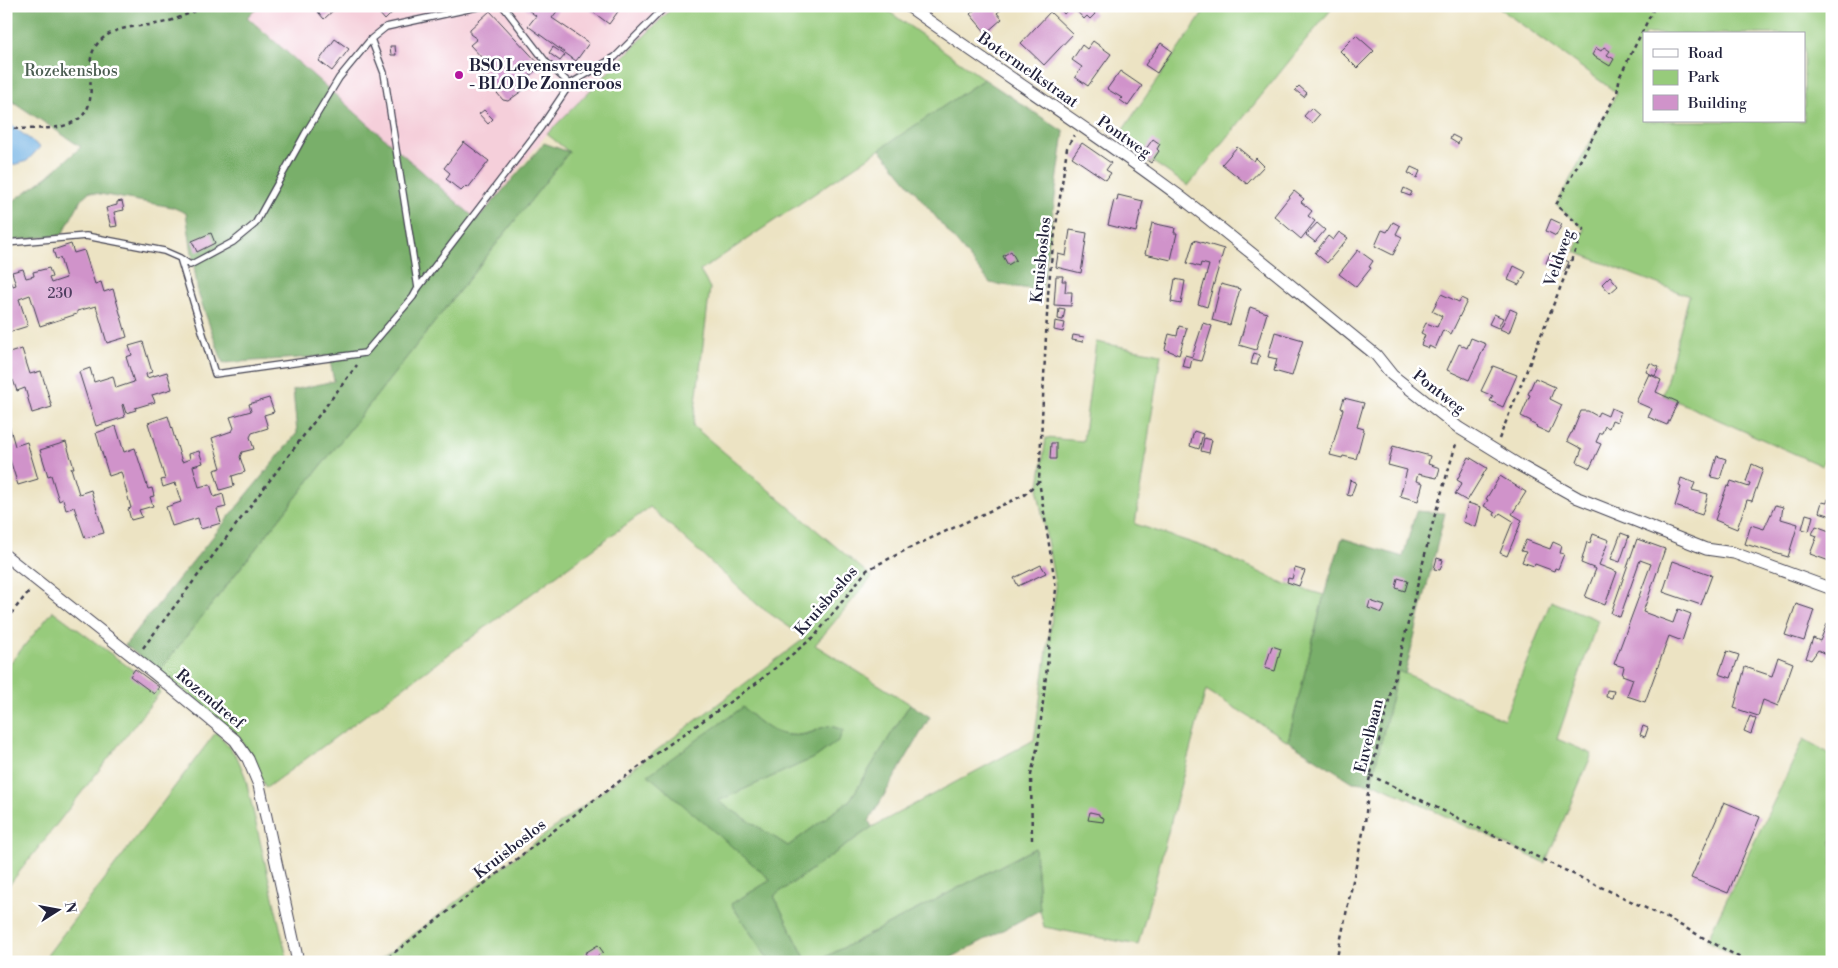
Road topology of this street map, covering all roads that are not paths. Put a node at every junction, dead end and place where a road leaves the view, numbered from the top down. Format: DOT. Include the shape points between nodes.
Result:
graph roads {
  1 [pos="482,6"];
  2 [pos="503,6"];
  3 [pos="666,6"];
  4 [pos="908,6"];
  5 [pos="372,39"];
  6 [pos="570,84"];
  7 [pos="1081,126"];
  8 [pos="6,243"];
  9 [pos="180,258"];
  10 [pos="418,288"];
  11 [pos="6,556"];
  12 [pos="1832,590"];
  13 [pos="298,962"];
  1 -- 5 [label="lane" via="386,27"];
  2 -- 6 [label="lane" via="546,62"];
  3 -- 6 [label="lane" via="615,57"];
  4 -- 7 [label="street, Botermelkstraat"];
  5 -- 9 [label="lane" via="339,78 255,224 233,242 190,265"];
  5 -- 10 [label="lane" via="384,73"];
  6 -- 10 [label="lane" via="542,127"];
  7 -- 12 [label="street, Pontweg" via="1280,276 1376,354 1392,375 1465,432 1494,450 1578,498 1706,549 1734,553"];
  8 -- 9 [label="lane" via="86,236 164,251"];
  9 -- 10 [label="lane" via="215,374 365,353"];
  11 -- 13 [label="street, Rozendreef" via="235,740 259,784"];
}
